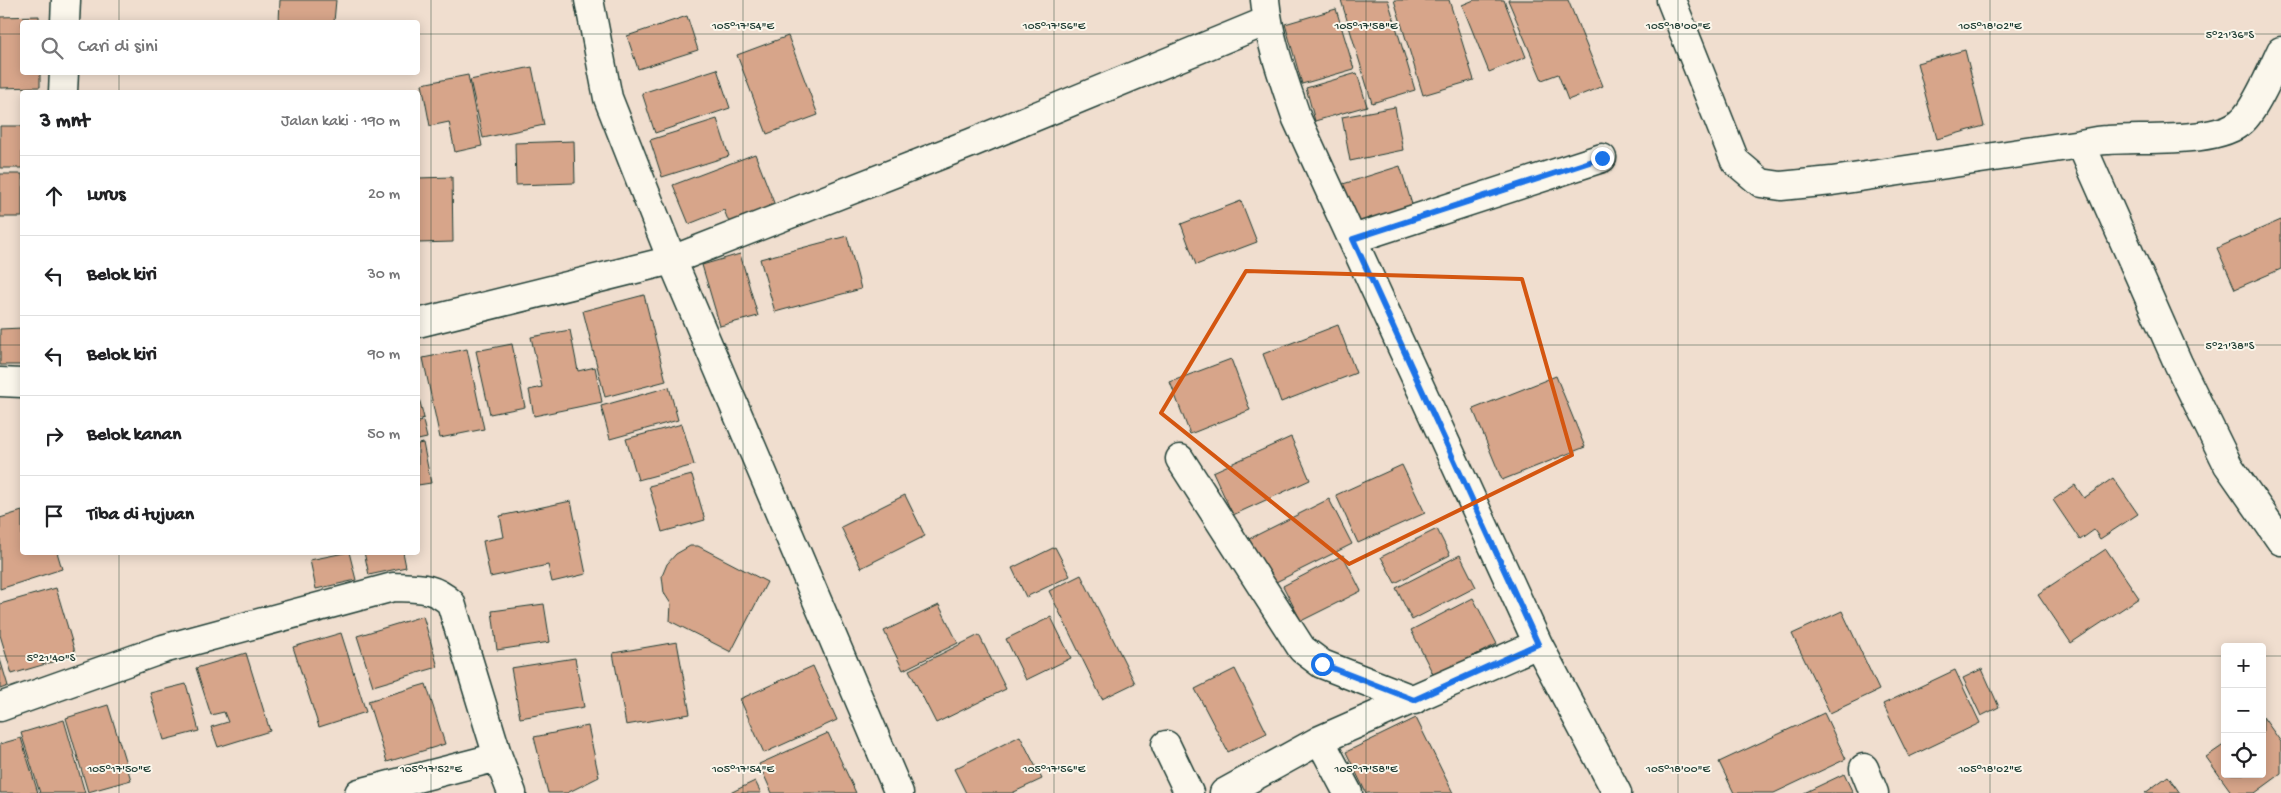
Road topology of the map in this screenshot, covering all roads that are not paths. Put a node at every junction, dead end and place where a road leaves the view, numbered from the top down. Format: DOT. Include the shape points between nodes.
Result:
graph roads {
  1 [pos="66,0"];
  2 [pos="589,0"];
  3 [pos="1671,0"];
  4 [pos="1266,10"];
  5 [pos="65,20"];
  6 [pos="2281,51"];
  7 [pos="64,75"];
  8 [pos="64,90"];
  9 [pos="2081,144"];
  10 [pos="1602,158"];
  11 [pos="1353,239"];
  12 [pos="672,260"];
  13 [pos="420,323"];
  14 [pos="0,382"];
  15 [pos="20,383"];
  16 [pos="1180,459"];
  17 [pos="2281,541"];
  18 [pos="1538,644"];
  19 [pos="1414,700"];
  20 [pos="0,708"];
  21 [pos="1320,740"];
  22 [pos="1166,745"];
  23 [pos="498,757"];
  24 [pos="1864,768"];
  25 [pos="359,793"];
  26 [pos="512,793"];
  27 [pos="899,793"];
  28 [pos="1189,793"];
  29 [pos="1224,793"];
  30 [pos="1348,793"];
  31 [pos="1616,793"];
  32 [pos="1874,793"];
  1 -- 5 [label="street"];
  2 -- 12 [label="street" via="608,98"];
  3 -- 9 [label="street" via="1735,161 1761,183 1781,186 1832,181"];
  4 -- 11 [label="street" via="1277,60 1297,119"];
  4 -- 12 [label="street" via="971,143"];
  6 -- 9 [label="street" via="2242,121 2223,132"];
  7 -- 8 [label="street"];
  9 -- 17 [label="street" via="2219,448"];
  10 -- 11 [label="street"];
  11 -- 18 [label="street"];
  12 -- 13 [label="street"];
  12 -- 27 [label="street"];
  14 -- 15 [label="street"];
  16 -- 19 [label="street" via="1302,649 1322,664"];
  18 -- 19 [label="street"];
  18 -- 31 [label="street"];
  19 -- 21 [label="street"];
  20 -- 23 [label="street" via="163,649 393,587 422,588 440,593 451,604"];
  21 -- 29 [label="street"];
  21 -- 30 [label="street"];
  22 -- 28 [label="street"];
  23 -- 25 [label="street"];
  23 -- 26 [label="street"];
  24 -- 32 [label="street"];
}
